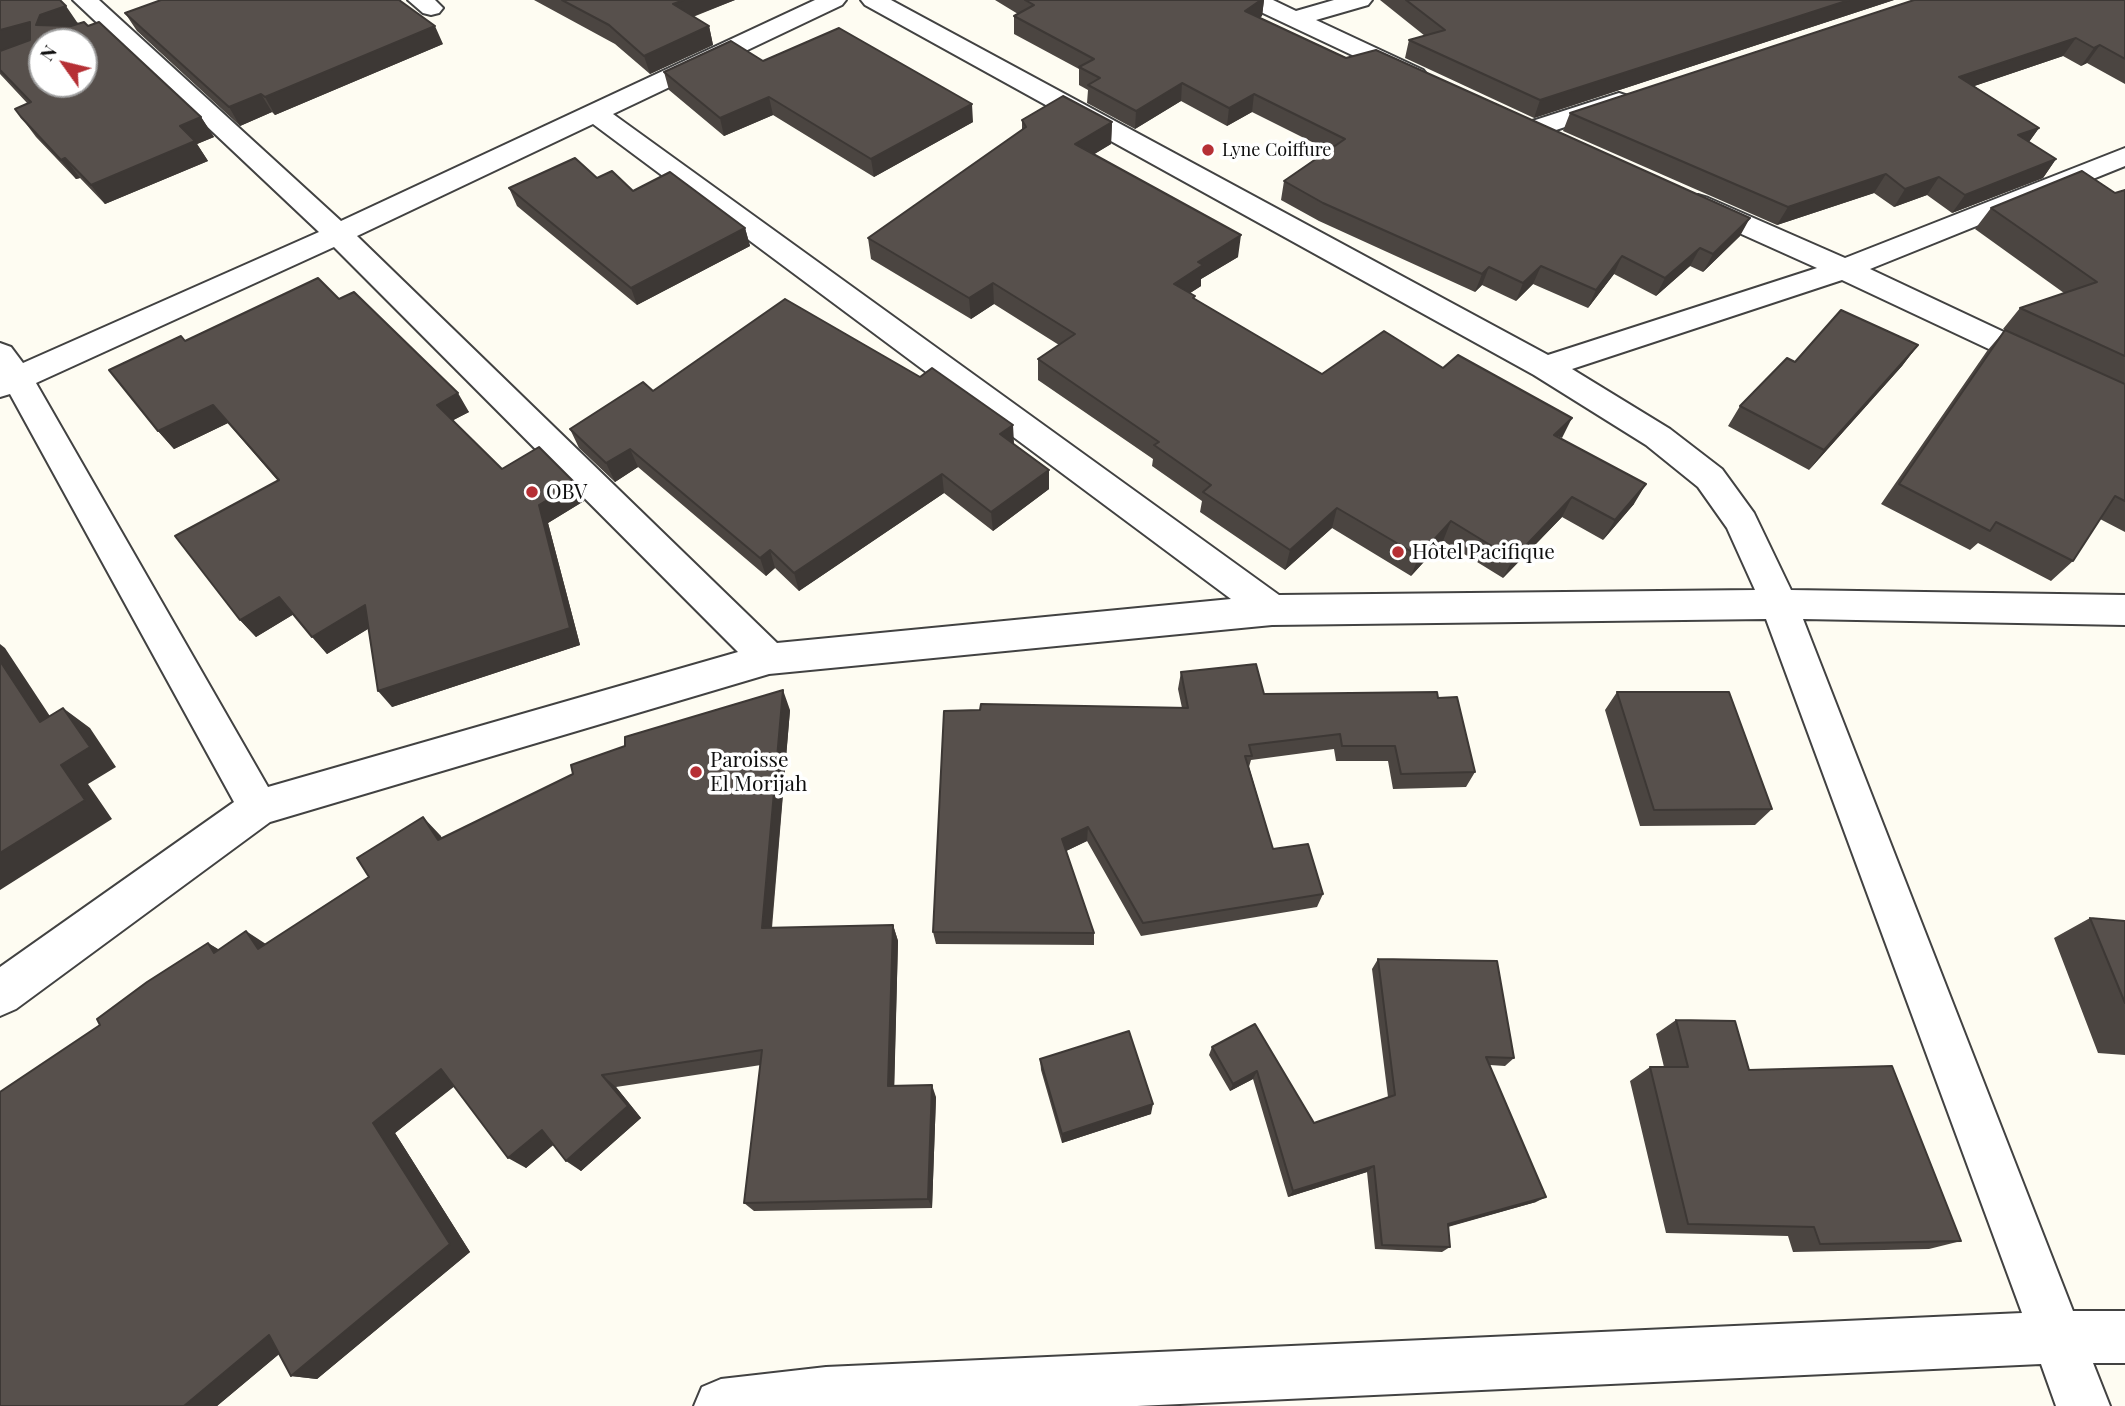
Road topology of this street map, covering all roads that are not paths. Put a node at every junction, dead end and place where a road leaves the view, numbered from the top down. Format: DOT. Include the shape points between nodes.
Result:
graph roads {
  1 [pos="85,0"];
  2 [pos="834,0"];
  3 [pos="873,0"];
  4 [pos="1254,0"];
  5 [pos="1360,0"];
  6 [pos="1294,19"];
  7 [pos="1432,83"];
  8 [pos="1637,95"];
  9 [pos="595,113"];
  10 [pos="1569,146"];
  11 [pos="2125,156"];
  12 [pos="1669,191"];
  13 [pos="338,234"];
  14 [pos="1844,269"];
  15 [pos="1545,367"];
  16 [pos="6,373"];
  17 [pos="2125,402"];
  18 [pos="1779,604"];
  19 [pos="1272,610"];
  20 [pos="2125,610"];
  21 [pos="769,659"];
  22 [pos="258,808"];
  23 [pos="0,994"];
  24 [pos="2055,1337"];
  25 [pos="2125,1337"];
  26 [pos="721,1406"];
  27 [pos="2083,1406"];
  1 -- 13 [label="street"];
  2 -- 9 [label="street"];
  3 -- 15 [label="street"];
  4 -- 6 [label="street"];
  5 -- 6 [label="street"];
  6 -- 7 [label="street"];
  8 -- 10 [label="street" via="1519,124"];
  9 -- 13 [label="street"];
  9 -- 19 [label="street"];
  11 -- 14 [label="street"];
  12 -- 14 [label="street"];
  13 -- 16 [label="street"];
  13 -- 21 [label="street"];
  14 -- 15 [label="street"];
  14 -- 17 [label="street"];
  15 -- 18 [label="street" via="1658,437 1710,478 1742,522"];
  16 -- 22 [label="street"];
  18 -- 19 [label="street"];
  18 -- 20 [label="street"];
  18 -- 24 [label="street"];
  19 -- 21 [label="street"];
  21 -- 22 [label="street"];
  22 -- 23 [label="street"];
  24 -- 25 [label="street"];
  24 -- 26 [label="street" via="826,1394"];
  24 -- 27 [label="street"];
}
